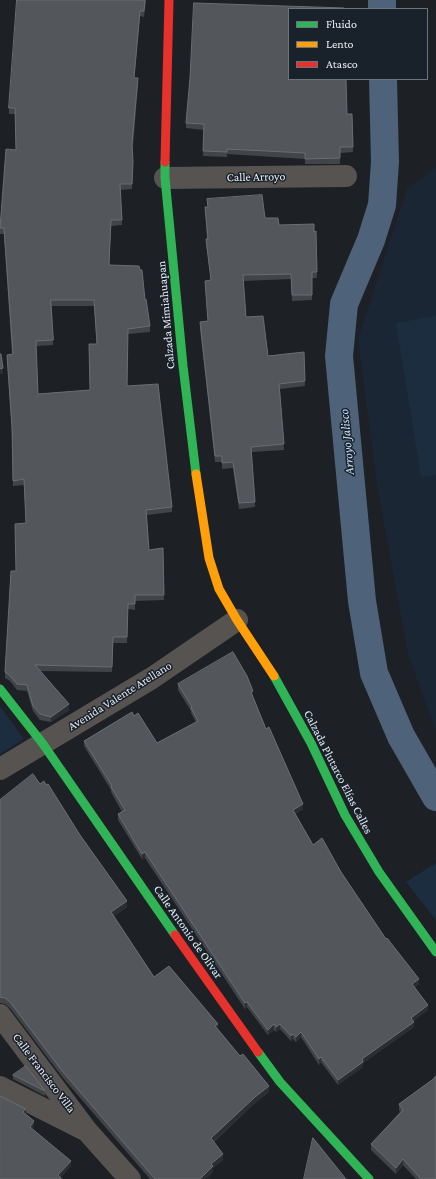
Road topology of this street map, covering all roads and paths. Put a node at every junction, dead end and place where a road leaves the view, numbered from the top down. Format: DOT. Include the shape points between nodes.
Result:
graph roads {
  1 [pos="169,0"];
  2 [pos="346,176"];
  3 [pos="166,178"];
  4 [pos="237,620"];
  5 [pos="0,688"];
  6 [pos="43,744"];
  7 [pos="0,769"];
  8 [pos="436,952"];
  9 [pos="0,1015"];
  10 [pos="0,1087"];
  11 [pos="87,1132"];
  12 [pos="130,1179"];
  13 [pos="369,1179"];
  1 -- 3 [label="main road, Calzada Mimiahuapan"];
  2 -- 3 [label="street, Calle Arroyo"];
  3 -- 4 [label="main road, Calzada Mimiahuapan" via="183,366 203,527 219,589"];
  4 -- 6 [label="street, Avenida Valente Arellano" via="152,678"];
  4 -- 8 [label="main road, Calzada Plutarco Elías Calles" via="276,678 311,743 344,815 379,872"];
  5 -- 6 [label="main road, Calle Antonio de Olivar"];
  6 -- 7 [label="street, Avenida Valente Arellano"];
  6 -- 13 [label="main road, Calle Antonio de Olivar" via="252,1045 280,1082"];
  9 -- 11 [label="street, Calle Francisco Villa"];
  10 -- 11 [label="street, Calle Francisco Villa"];
  11 -- 12 [label="street, Calle Francisco Villa"];
}
